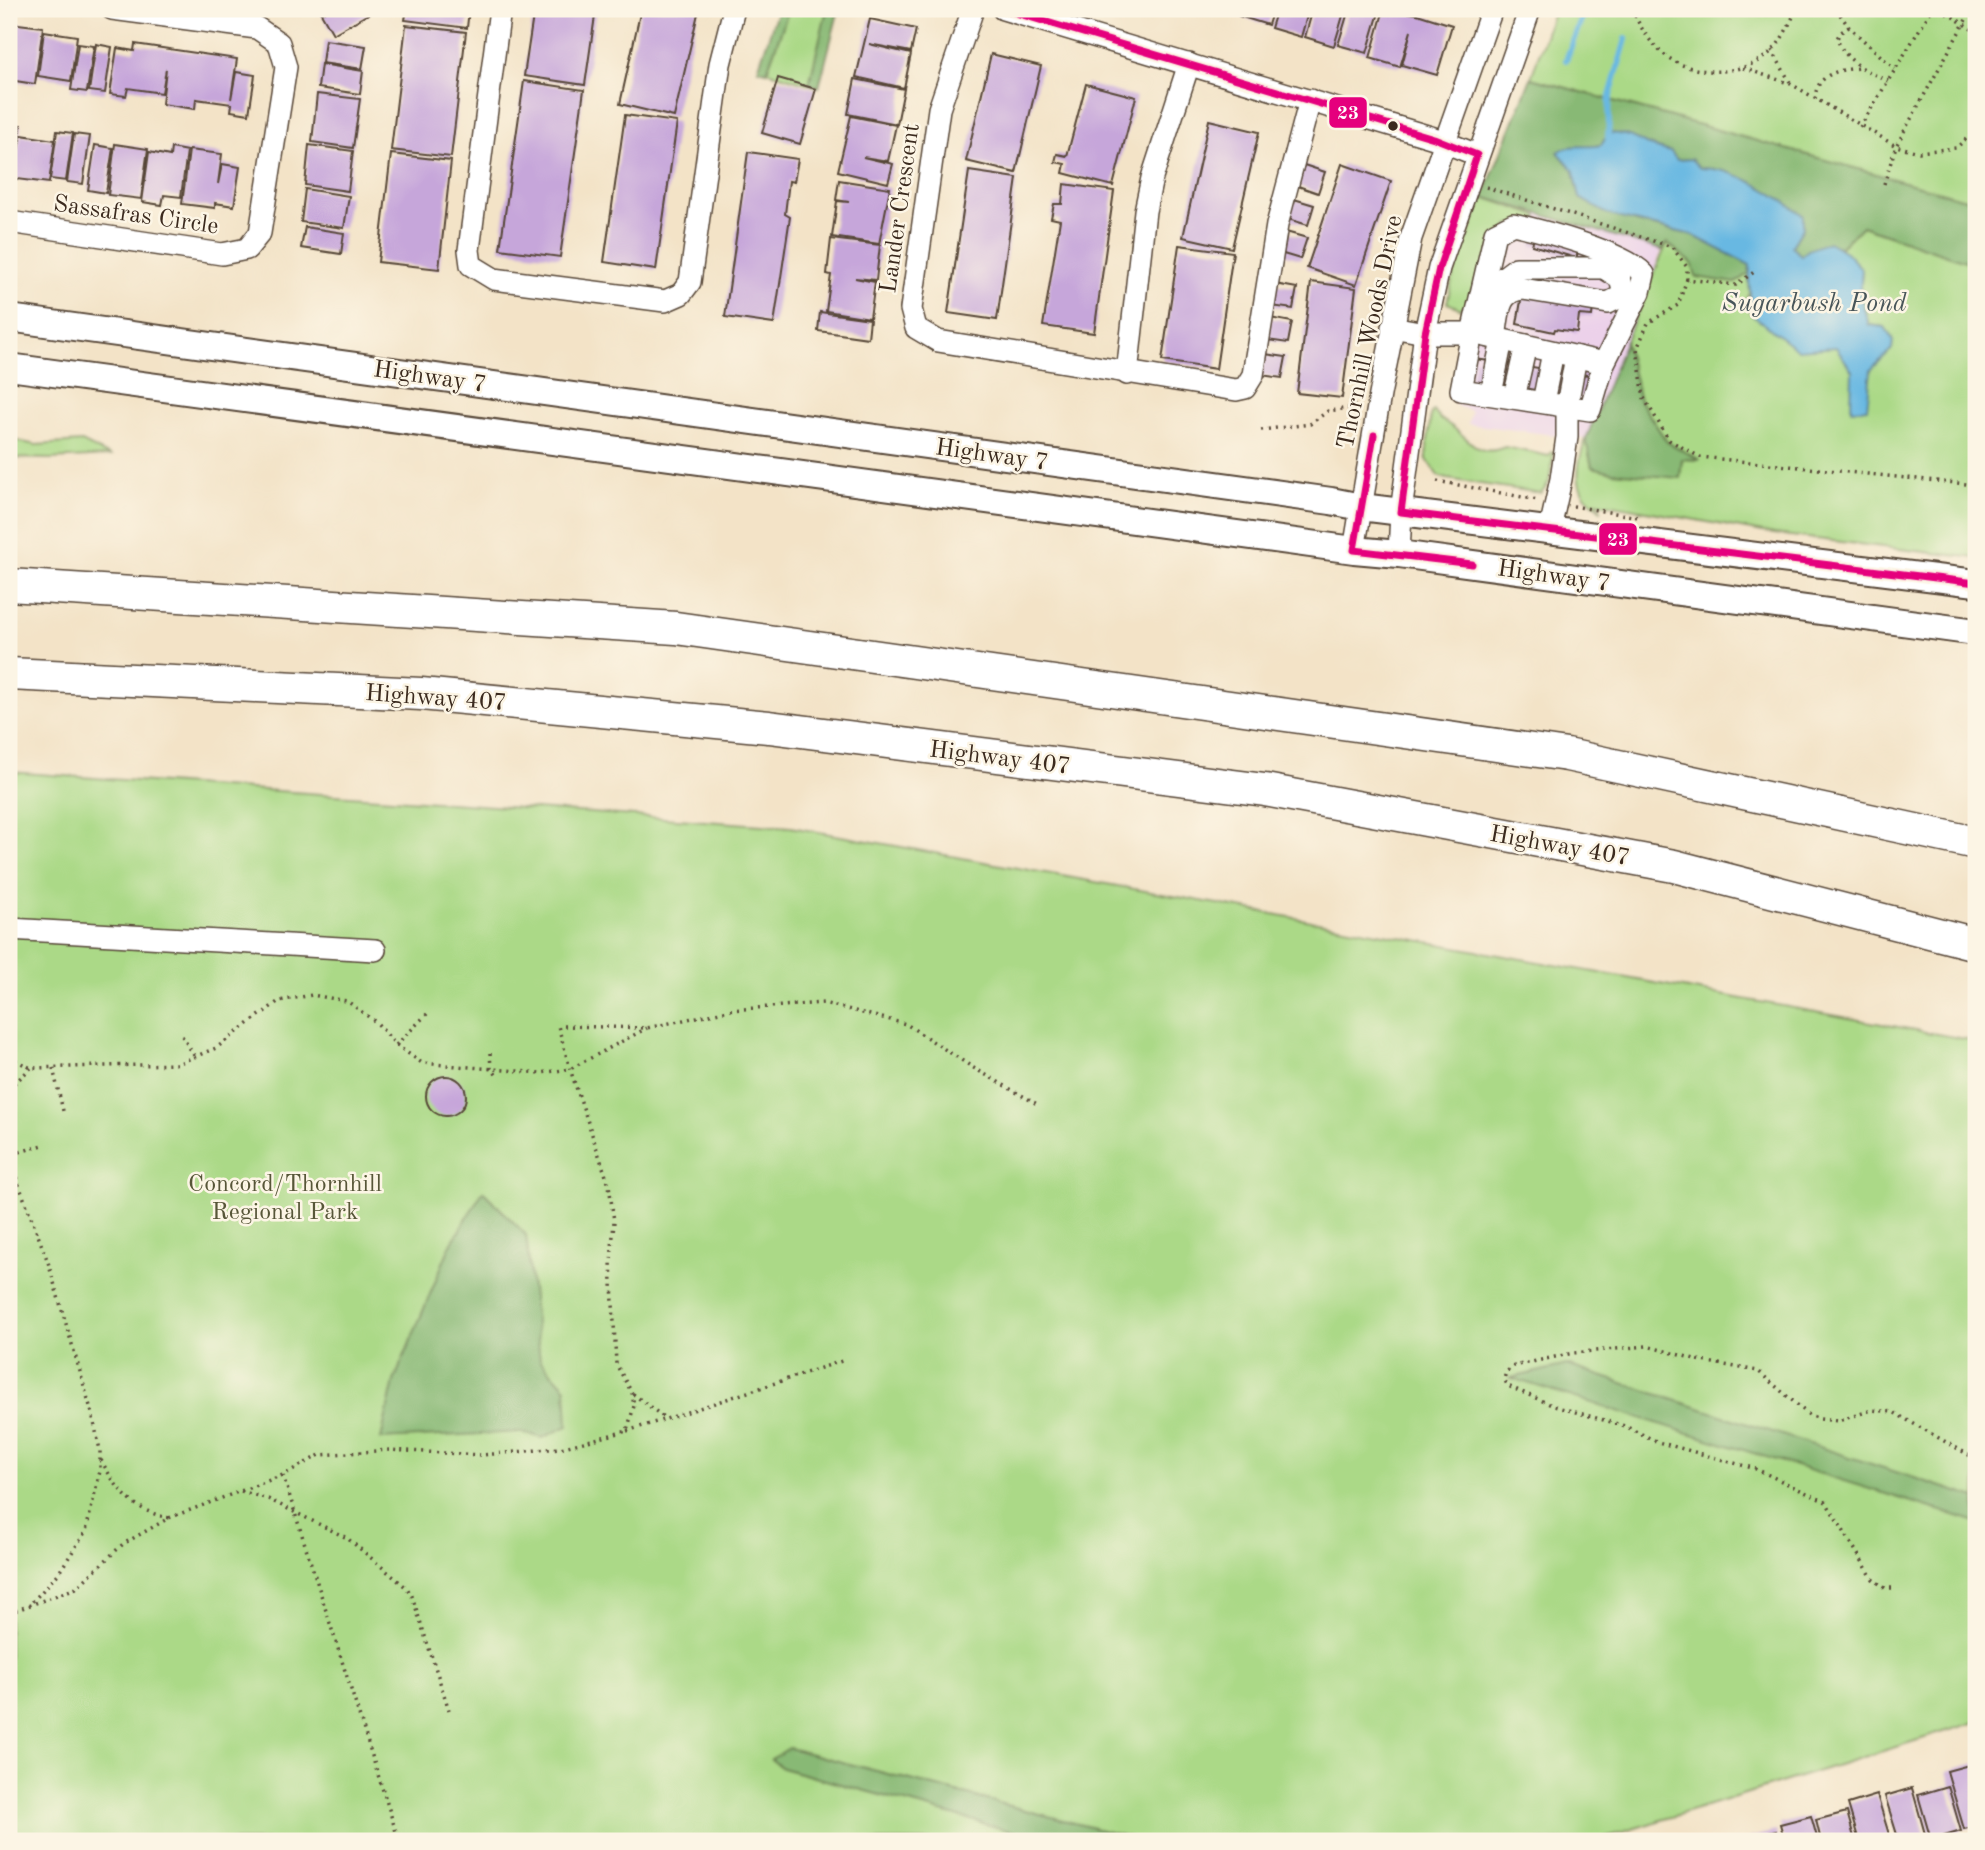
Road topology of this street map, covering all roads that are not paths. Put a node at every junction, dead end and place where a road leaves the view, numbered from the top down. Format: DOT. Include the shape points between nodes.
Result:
graph roads {
  1 [pos="112,9"];
  2 [pos="500,9"];
  3 [pos="734,9"];
  4 [pos="973,9"];
  5 [pos="1003,9"];
  6 [pos="1492,9"];
  7 [pos="1530,9"];
  8 [pos="1189,64"];
  9 [pos="1310,100"];
  10 [pos="1445,142"];
  11 [pos="1476,155"];
  12 [pos="9,222"];
  13 [pos="9,318"];
  14 [pos="1392,327"];
  15 [pos="1425,334"];
  16 [pos="1489,337"];
  17 [pos="1526,345"];
  18 [pos="1553,352"];
  19 [pos="1576,357"];
  20 [pos="1604,363"];
  21 [pos="9,367"];
  22 [pos="1127,374"];
  23 [pos="1491,394"];
  24 [pos="1514,398"];
  25 [pos="1543,402"];
  26 [pos="1567,405"];
  27 [pos="1361,507"];
  28 [pos="1401,512"];
  29 [pos="1550,529"];
  30 [pos="1354,550"];
  31 [pos="1399,554"];
  32 [pos="1976,583"];
  33 [pos="9,585"];
  34 [pos="1976,632"];
  35 [pos="9,674"];
  36 [pos="1976,843"];
  37 [pos="9,929"];
  38 [pos="1969,943"];
  39 [pos="375,950"];
  1 -- 12 [label="street, Sassafras Circle" via="257,29 279,43 286,67 260,233 247,249 222,254"];
  2 -- 3 [label="street" via="469,250 471,265 494,279 665,301 681,294 690,282 720,64"];
  4 -- 22 [label="street, Lander Crescent" via="939,109 911,309 916,328 938,341"];
  5 -- 8 [label="street"];
  6 -- 10 [label="street, Thornhill Woods Drive"];
  7 -- 11 [label="street"];
  8 -- 9 [label="street"];
  8 -- 22 [label="street" via="1145,211"];
  9 -- 10 [label="street"];
  9 -- 22 [label="street, Lander Crescent" via="1277,225 1253,375 1245,388"];
  10 -- 11 [label="street"];
  10 -- 14 [label="street, Thornhill Woods Drive" via="1411,238"];
  11 -- 15 [label="street" via="1438,268"];
  13 -- 27 [label="main road, Highway 7"];
  14 -- 15 [label="street"];
  14 -- 27 [label="street, Thornhill Woods Drive"];
  15 -- 16 [label="street"];
  15 -- 28 [label="street"];
  16 -- 16 [label="street" via="1489,313 1500,280 1516,268 1604,268 1620,278 1624,295 1608,303 1512,290 1503,298"];
  16 -- 17 [label="street"];
  16 -- 20 [label="street" via="1495,233 1513,224 1536,229 1636,266 1644,274 1640,292"];
  16 -- 23 [label="street"];
  16 -- 23 [label="street" via="1461,390"];
  17 -- 18 [label="street"];
  17 -- 24 [label="street"];
  18 -- 19 [label="street"];
  18 -- 25 [label="street"];
  19 -- 20 [label="street"];
  19 -- 26 [label="street"];
  20 -- 26 [label="street" via="1590,410"];
  21 -- 30 [label="main road, Highway 7"];
  23 -- 24 [label="street"];
  24 -- 25 [label="street"];
  25 -- 26 [label="street"];
  26 -- 29 [label="street" via="1567,437"];
  27 -- 28 [label="main road, Highway 7"];
  27 -- 30 [label="street, Thornhill Woods Drive"];
  28 -- 29 [label="main road, Highway 7"];
  28 -- 31 [label="street"];
  29 -- 32 [label="main road, Highway 7"];
  30 -- 31 [label="main road, Highway 7"];
  31 -- 34 [label="main road, Highway 7"];
  33 -- 36 [label="highway" via="676,628 1567,755"];
  35 -- 38 [label="highway, Highway 407" via="421,694 769,727 1265,790 1674,866"];
  37 -- 39 [label="street"];
}
